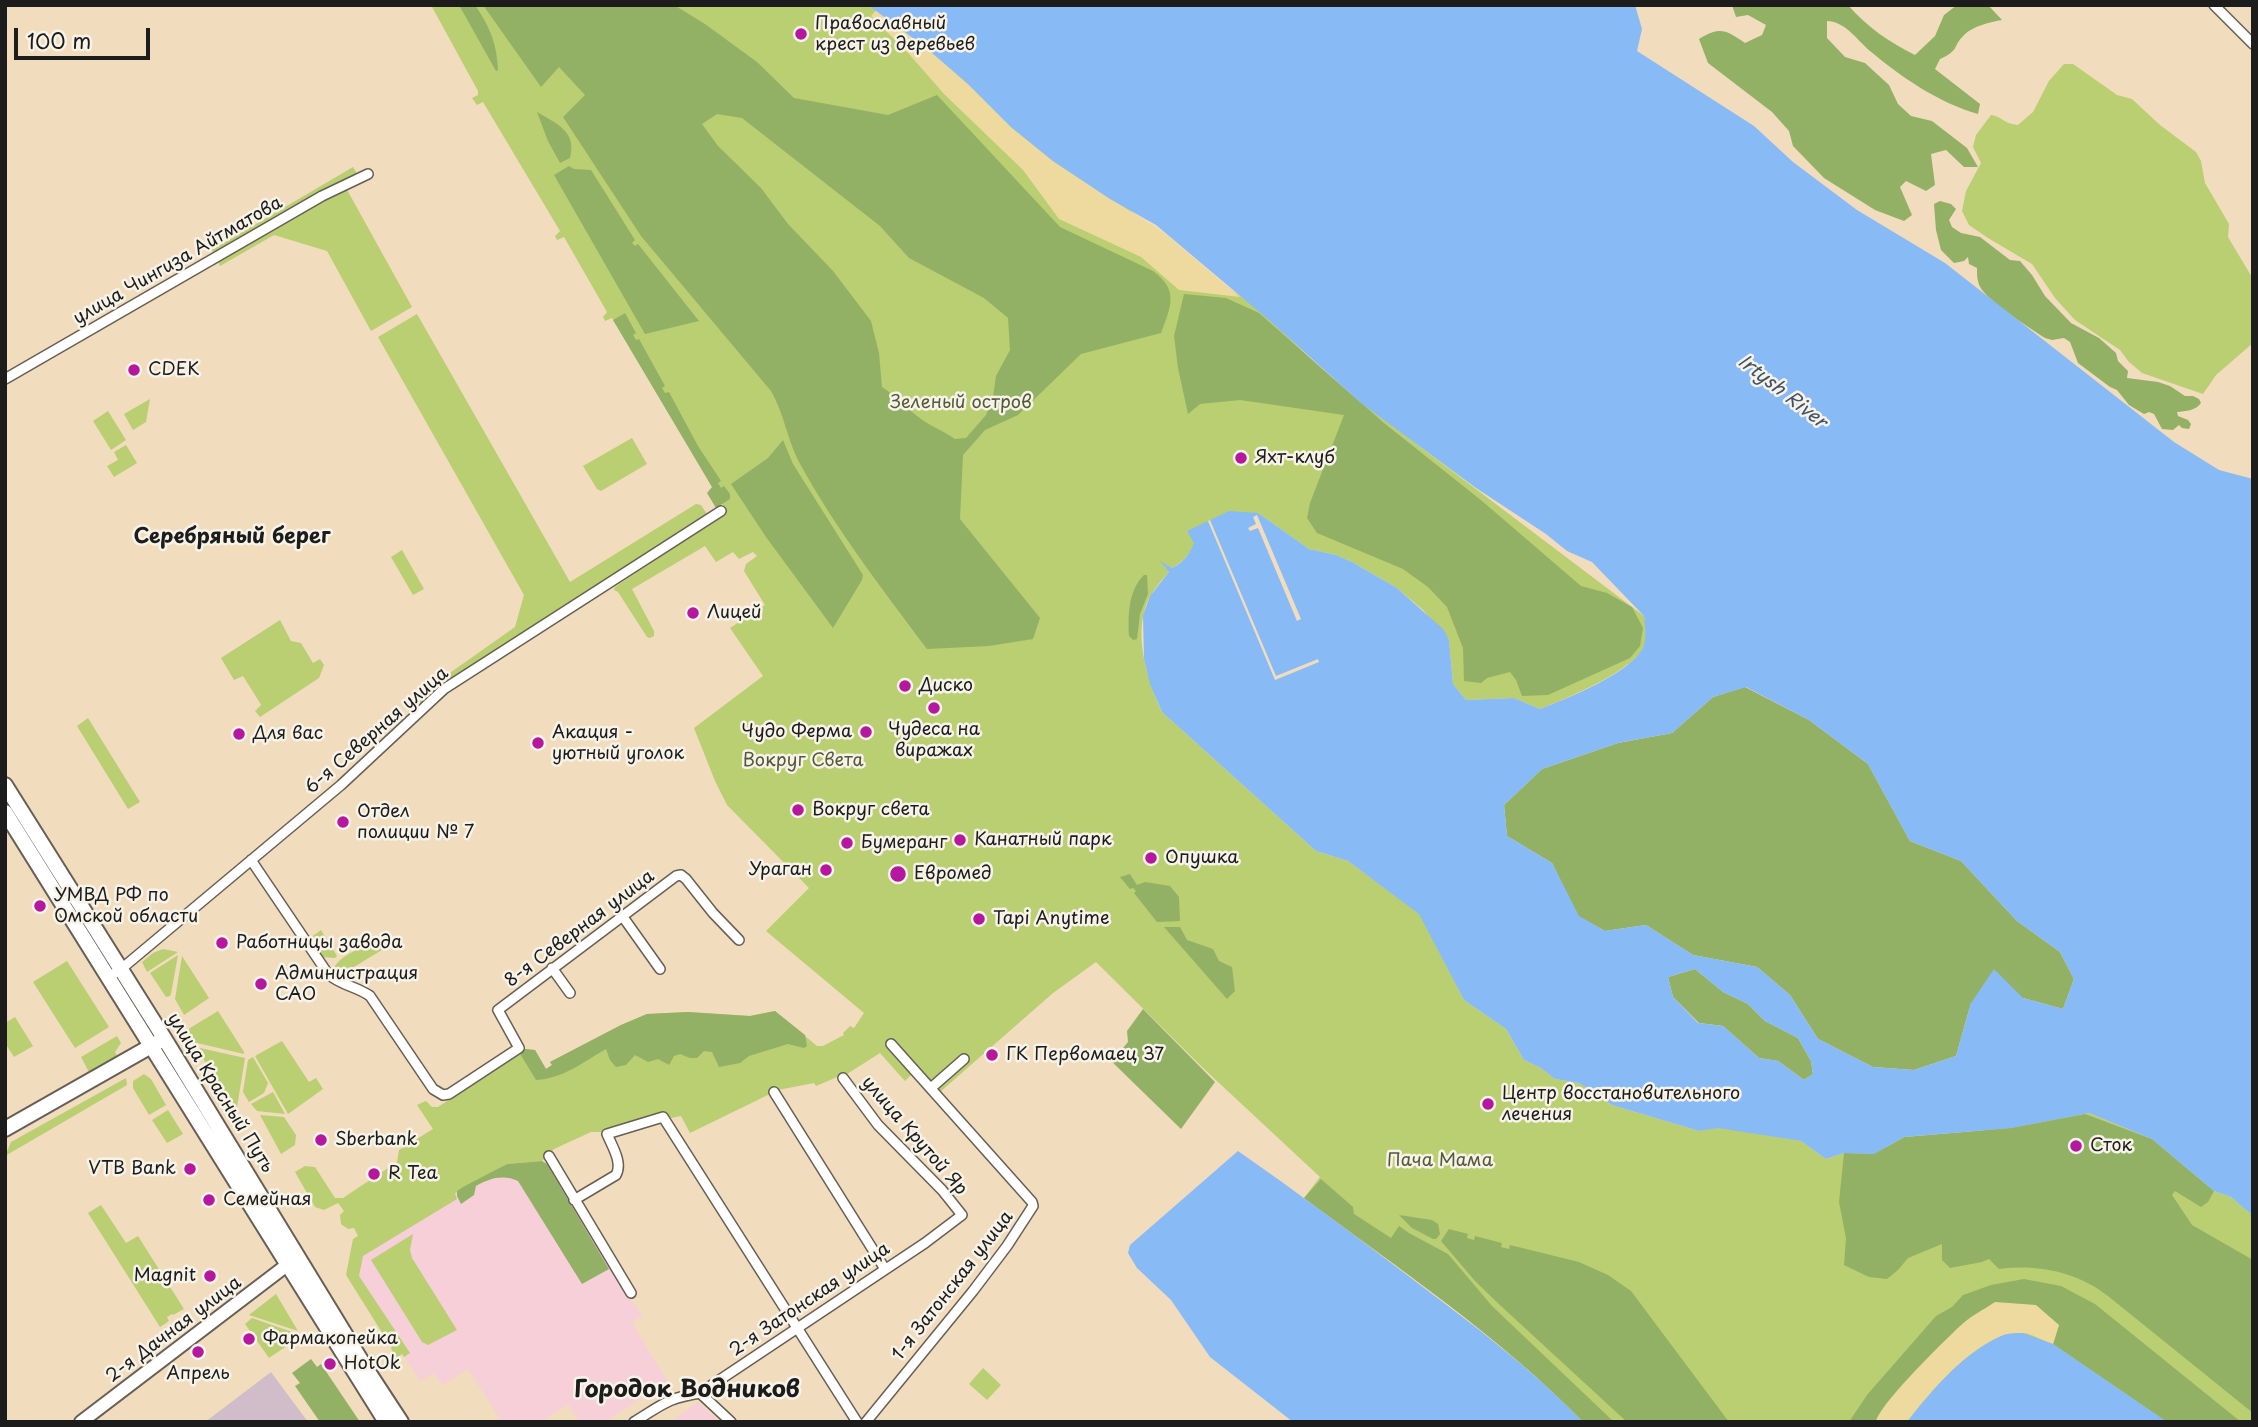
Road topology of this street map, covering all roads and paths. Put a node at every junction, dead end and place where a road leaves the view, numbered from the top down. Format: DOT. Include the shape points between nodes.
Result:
graph roads {
  1 [pos="2214,5"];
  2 [pos="2253,44"];
  3 [pos="368,174"];
  4 [pos="5,379"];
  5 [pos="721,511"];
  6 [pos="5,785"];
  7 [pos="5,812"];
  8 [pos="251,860"];
  9 [pos="623,917"];
  10 [pos="740,940"];
  11 [pos="552,968"];
  12 [pos="660,970"];
  13 [pos="114,974"];
  14 [pos="570,993"];
  15 [pos="158,1042"];
  16 [pos="891,1044"];
  17 [pos="964,1059"];
  18 [pos="843,1078"];
  19 [pos="931,1088"];
  20 [pos="774,1092"];
  21 [pos="5,1129"];
  22 [pos="549,1156"];
  23 [pos="574,1200"];
  24 [pos="962,1215"];
  25 [pos="287,1265"];
  26 [pos="885,1269"];
  27 [pos="631,1293"];
  28 [pos="797,1327"];
  29 [pos="700,1393"];
  30 [pos="81,1422"];
  31 [pos="386,1422"];
  32 [pos="401,1422"];
  33 [pos="634,1422"];
  34 [pos="731,1422"];
  35 [pos="857,1422"];
  36 [pos="866,1422"];
  1 -- 2 [label="street"];
  3 -- 4 [label="street, улица Чингиза Айтматова" via="310,202"];
  5 -- 8 [label="street, 6-я Северная улица" via="444,689 341,785"];
  6 -- 13 [label="main road, улица Красный Путь"];
  7 -- 13 [label="main road, улица Красный Путь"];
  8 -- 11 [label="street, 8-я Северная улица" via="328,974 370,996 433,1089 443,1094 519,1048 498,1010"];
  8 -- 13 [label="street, 6-я Северная улица"];
  9 -- 10 [label="street, 8-я Северная улица" via="681,875"];
  9 -- 11 [label="street, 8-я Северная улица"];
  9 -- 12 [label="street"];
  11 -- 14 [label="street"];
  13 -- 15 [label="main road, улица Красный Путь"];
  15 -- 21 [label="main road"];
  15 -- 25 [label="main road, улица Красный Путь"];
  15 -- 32 [label="main road, улица Красный Путь"];
  16 -- 19 [label="street, 1-я Затонская улица"];
  17 -- 19 [label="street"];
  18 -- 24 [label="street, улица Крутой Яр" via="878,1125"];
  19 -- 36 [label="street, 1-я Затонская улица" via="1033,1206 973,1291"];
  20 -- 26 [label="street"];
  22 -- 23 [label="street"];
  23 -- 27 [label="street"];
  23 -- 28 [label="street" via="619,1171 607,1134 663,1117"];
  24 -- 26 [label="street, 2-я Затонская улица"];
  25 -- 30 [label="street, 2-я Дачная улица"];
  25 -- 31 [label="main road, улица Красный Путь"];
  26 -- 28 [label="street, 2-я Затонская улица"];
  28 -- 29 [label="street, 2-я Затонская улица"];
  28 -- 35 [label="street"];
  29 -- 33 [label="street, 2-я Затонская улица" via="667,1400"];
  29 -- 34 [label="street"];
}
